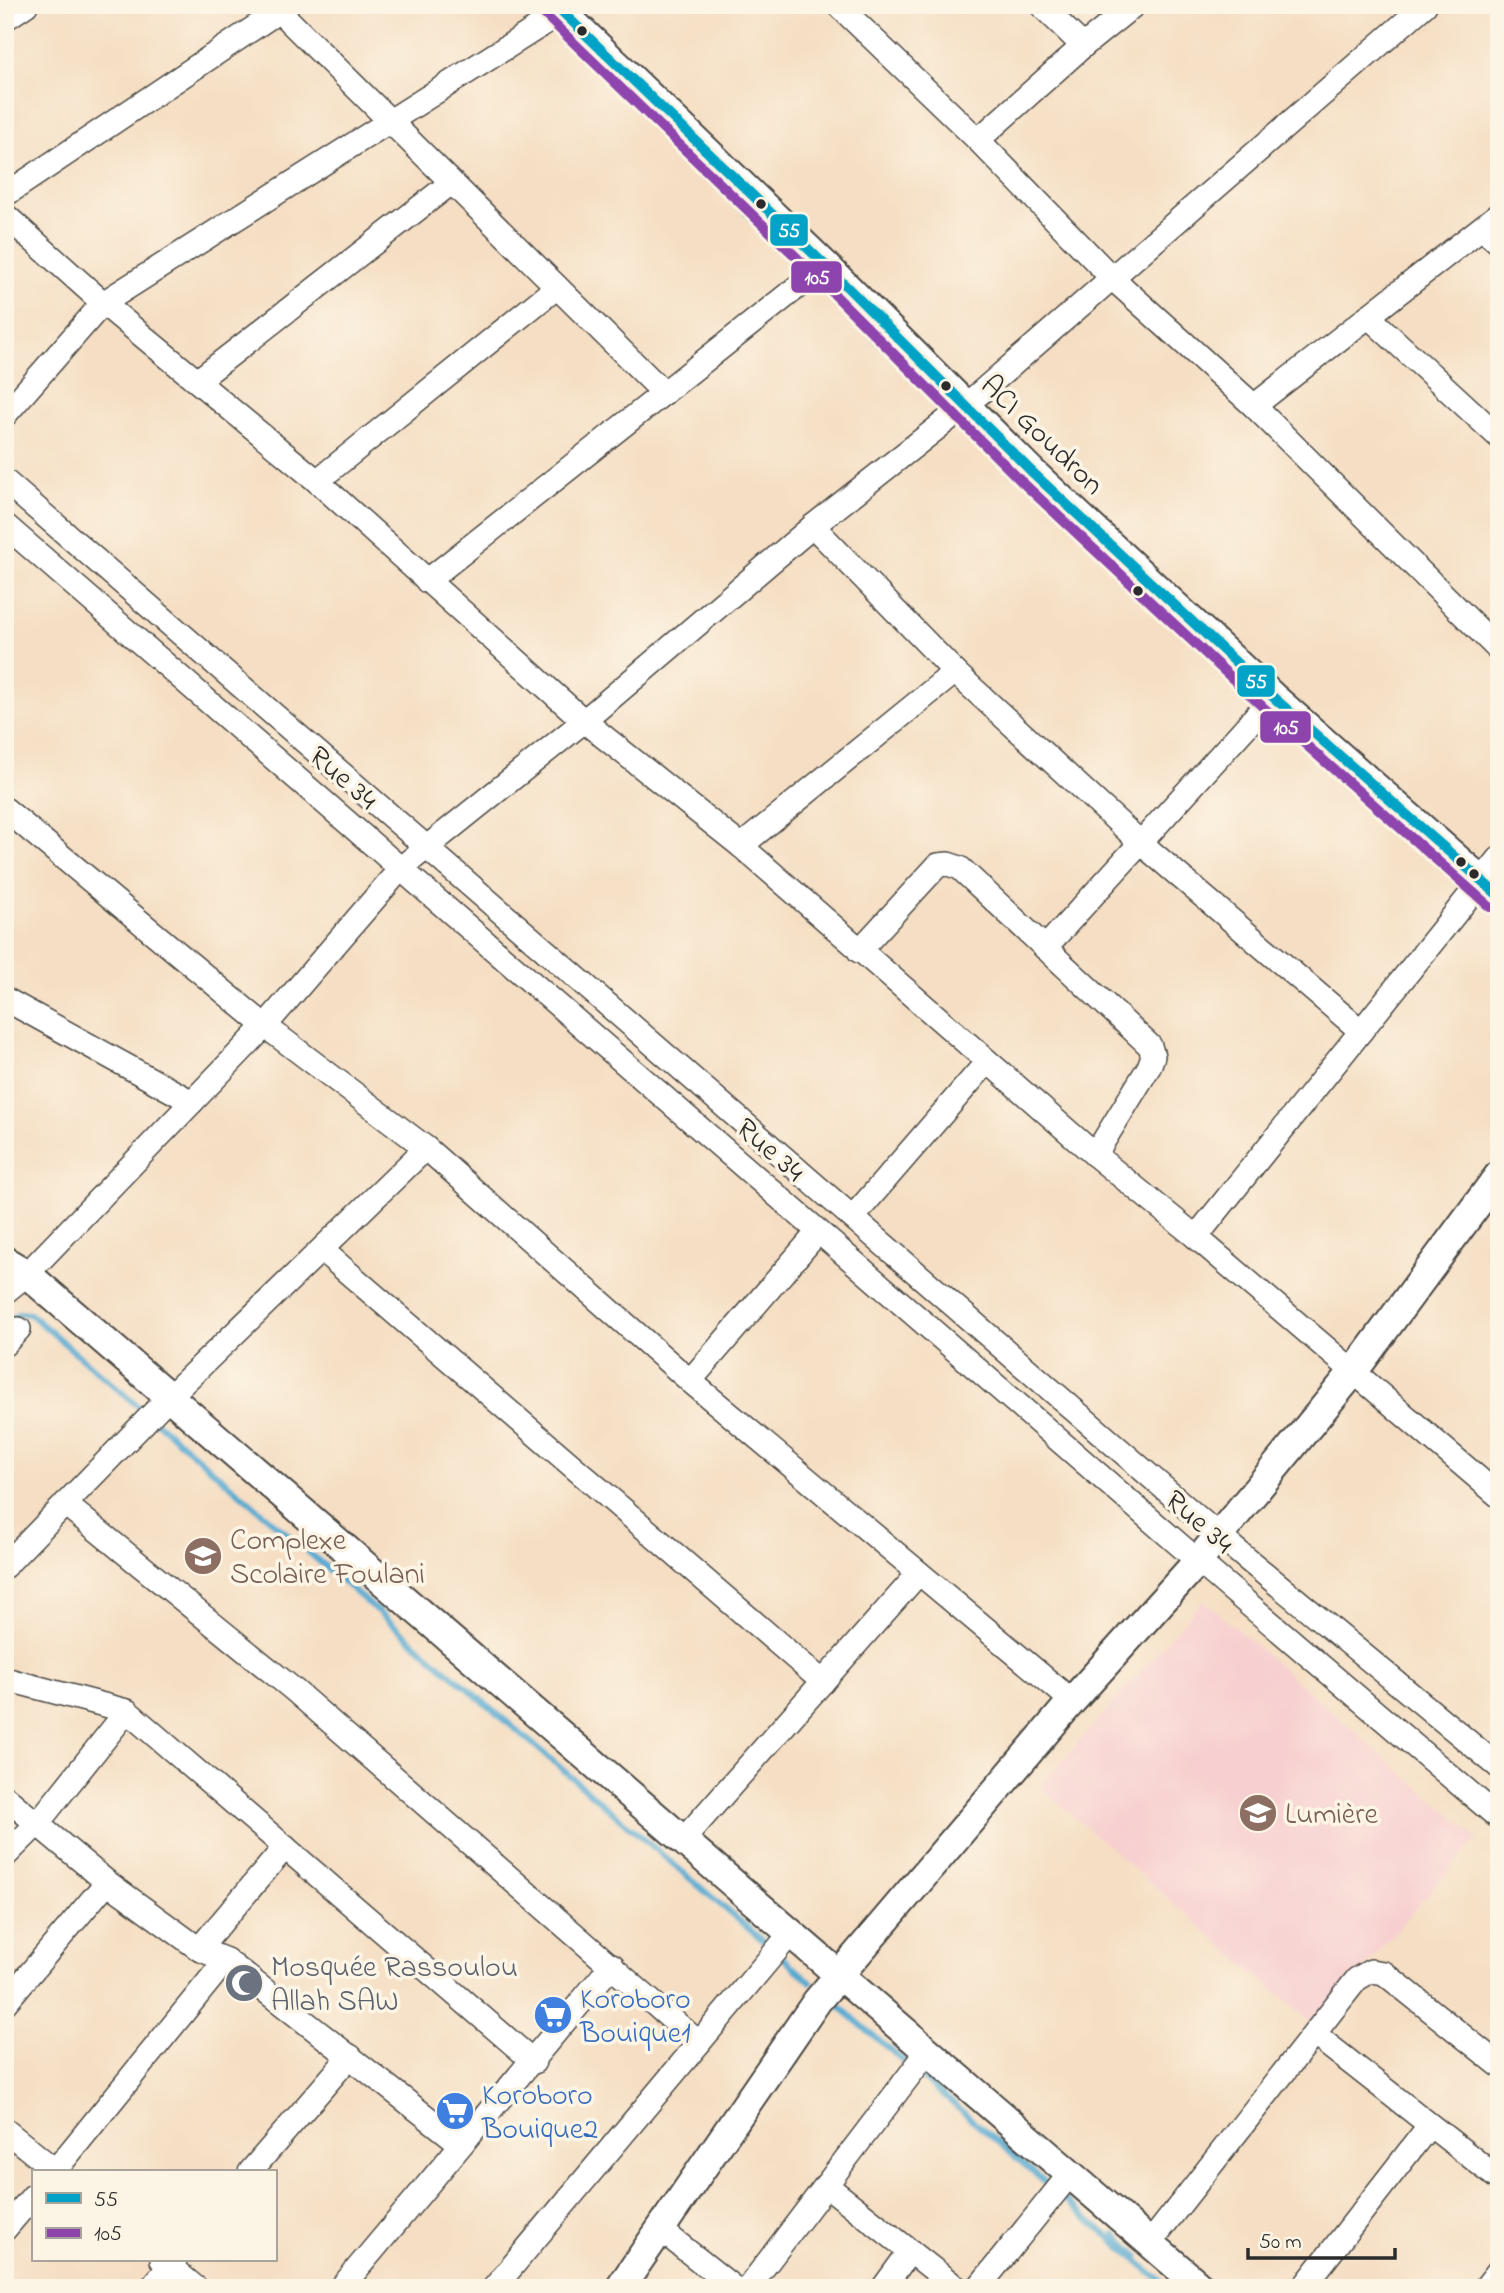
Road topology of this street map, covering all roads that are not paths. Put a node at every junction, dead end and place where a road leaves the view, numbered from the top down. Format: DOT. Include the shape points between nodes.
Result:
graph roads {
  1 [pos="26,5"];
  2 [pos="838,5"];
  3 [pos="1041,5"];
  4 [pos="1134,5"];
  5 [pos="1425,5"];
  6 [pos="276,8"];
  7 [pos="564,8"];
  8 [pos="5,19"];
  9 [pos="1083,46"];
  10 [pos="390,122"];
  11 [pos="978,140"];
  12 [pos="451,183"];
  13 [pos="5,195"];
  14 [pos="5,215"];
  15 [pos="1493,229"];
  16 [pos="825,265"];
  17 [pos="1111,276"];
  18 [pos="557,287"];
  19 [pos="103,303"];
  20 [pos="1368,316"];
  21 [pos="197,381"];
  22 [pos="664,393"];
  23 [pos="965,406"];
  24 [pos="1254,406"];
  25 [pos="5,415"];
  26 [pos="1499,437"];
  27 [pos="5,481"];
  28 [pos="317,481"];
  29 [pos="5,525"];
  30 [pos="813,526"];
  31 [pos="427,581"];
  32 [pos="1499,650"];
  33 [pos="955,672"];
  34 [pos="1273,697"];
  35 [pos="584,721"];
  36 [pos="5,809"];
  37 [pos="1142,844"];
  38 [pos="427,846"];
  39 [pos="741,846"];
  40 [pos="1499,859"];
  41 [pos="401,867"];
  42 [pos="1489,889"];
  43 [pos="1045,948"];
  44 [pos="859,951"];
  45 [pos="5,999"];
  46 [pos="264,1026"];
  47 [pos="1361,1031"];
  48 [pos="988,1062"];
  49 [pos="192,1102"];
  50 [pos="426,1148"];
  51 [pos="1095,1155"];
  52 [pos="1499,1175"];
  53 [pos="853,1217"];
  54 [pos="818,1232"];
  55 [pos="1196,1237"];
  56 [pos="323,1251"];
  57 [pos="16,1268"];
  58 [pos="5,1292"];
  59 [pos="1354,1371"];
  60 [pos="690,1381"];
  61 [pos="164,1402"];
  62 [pos="1499,1496"];
  63 [pos="65,1504"];
  64 [pos="1219,1536"];
  65 [pos="1198,1561"];
  66 [pos="5,1566"];
  67 [pos="919,1573"];
  68 [pos="5,1679"];
  69 [pos="823,1682"];
  70 [pos="1072,1700"];
  71 [pos="127,1711"];
  72 [pos="1499,1767"];
  73 [pos="5,1797"];
  74 [pos="1499,1818"];
  75 [pos="37,1824"];
  76 [pos="683,1840"];
  77 [pos="285,1847"];
  78 [pos="5,1856"];
  79 [pos="107,1882"];
  80 [pos="781,1945"];
  81 [pos="199,1949"];
  82 [pos="226,1960"];
  83 [pos="612,1965"];
  84 [pos="840,1975"];
  85 [pos="5,2003"];
  86 [pos="1314,2034"];
  87 [pos="699,2043"];
  88 [pos="350,2056"];
  89 [pos="534,2062"];
  90 [pos="918,2064"];
  91 [pos="1499,2066"];
  92 [pos="1429,2126"];
  93 [pos="5,2130"];
  94 [pos="461,2144"];
  95 [pos="53,2170"];
  96 [pos="57,2170"];
  97 [pos="252,2170"];
  98 [pos="1499,2179"];
  99 [pos="826,2185"];
  100 [pos="1061,2185"];
  101 [pos="32,2197"];
  102 [pos="5,2229"];
  103 [pos="661,2230"];
  104 [pos="1150,2244"];
  105 [pos="910,2250"];
  106 [pos="169,2262"];
  107 [pos="1499,2270"];
  108 [pos="151,2288"];
  109 [pos="196,2288"];
  110 [pos="341,2288"];
  111 [pos="494,2288"];
  112 [pos="620,2288"];
  113 [pos="734,2288"];
  114 [pos="748,2288"];
  115 [pos="883,2288"];
  116 [pos="957,2288"];
  117 [pos="978,2288"];
  118 [pos="1202,2288"];
  119 [pos="1303,2288"];
  120 [pos="1485,2288"];
  1 -- 8 [label="street"];
  2 -- 11 [label="street"];
  3 -- 9 [label="street"];
  4 -- 9 [label="street"];
  5 -- 17 [label="street"];
  6 -- 10 [label="street"];
  6 -- 13 [label="street"];
  7 -- 10 [label="street"];
  7 -- 16 [label="street, ACI Goudron"];
  9 -- 11 [label="street"];
  10 -- 12 [label="street"];
  10 -- 19 [label="street"];
  11 -- 17 [label="street"];
  12 -- 18 [label="street"];
  12 -- 21 [label="street"];
  14 -- 19 [label="street"];
  15 -- 20 [label="street"];
  16 -- 22 [label="street"];
  16 -- 23 [label="street, ACI Goudron"];
  17 -- 23 [label="street"];
  17 -- 24 [label="street"];
  18 -- 22 [label="street"];
  18 -- 28 [label="street"];
  19 -- 21 [label="street"];
  19 -- 25 [label="street"];
  20 -- 24 [label="street"];
  20 -- 26 [label="street"];
  21 -- 28 [label="street"];
  22 -- 31 [label="street"];
  23 -- 30 [label="street"];
  23 -- 34 [label="street, ACI Goudron"];
  24 -- 32 [label="street"];
  27 -- 38 [label="street, Rue 34"];
  28 -- 31 [label="street"];
  29 -- 41 [label="street, Rue 34"];
  30 -- 33 [label="street"];
  30 -- 35 [label="street"];
  31 -- 35 [label="street"];
  33 -- 37 [label="street"];
  33 -- 39 [label="street"];
  34 -- 37 [label="street"];
  34 -- 42 [label="street, ACI Goudron"];
  35 -- 38 [label="street"];
  35 -- 39 [label="street"];
  36 -- 46 [label="street"];
  37 -- 43 [label="street"];
  37 -- 47 [label="street"];
  38 -- 41 [label="street"];
  38 -- 53 [label="street, Rue 34"];
  39 -- 44 [label="street"];
  40 -- 42 [label="street"];
  41 -- 46 [label="street"];
  41 -- 54 [label="street, Rue 34"];
  42 -- 47 [label="street"];
  43 -- 44 [label="street" via="960,868 948,864 938,865"];
  43 -- 51 [label="street" via="1150,1046 1153,1056"];
  44 -- 48 [label="street"];
  45 -- 49 [label="street"];
  46 -- 49 [label="street"];
  46 -- 50 [label="street"];
  47 -- 55 [label="street"];
  48 -- 51 [label="street"];
  48 -- 53 [label="street"];
  49 -- 57 [label="street"];
  50 -- 56 [label="street"];
  50 -- 60 [label="street"];
  51 -- 55 [label="street"];
  52 -- 59 [label="street"];
  53 -- 64 [label="street, Rue 34"];
  54 -- 60 [label="street"];
  54 -- 65 [label="street, Rue 34"];
  55 -- 59 [label="street"];
  56 -- 61 [label="street"];
  56 -- 69 [label="street"];
  57 -- 58 [label="street"];
  57 -- 61 [label="street"];
  59 -- 62 [label="street"];
  59 -- 64 [label="street"];
  60 -- 67 [label="street"];
  61 -- 63 [label="street"];
  61 -- 76 [label="street"];
  63 -- 66 [label="street"];
  63 -- 83 [label="street" via="294,1690"];
  64 -- 65 [label="street"];
  64 -- 72 [label="street, Rue 34"];
  65 -- 70 [label="street"];
  65 -- 74 [label="street, Rue 34"];
  67 -- 69 [label="street"];
  67 -- 70 [label="street"];
  68 -- 71 [label="street"];
  69 -- 76 [label="street"];
  70 -- 84 [label="street"];
  71 -- 75 [label="street"];
  71 -- 77 [label="street"];
  73 -- 75 [label="street"];
  75 -- 78 [label="street"];
  75 -- 79 [label="street"];
  76 -- 80 [label="street"];
  77 -- 81 [label="street"];
  77 -- 89 [label="street"];
  79 -- 81 [label="street"];
  79 -- 85 [label="street"];
  80 -- 84 [label="street"];
  80 -- 87 [label="street"];
  81 -- 82 [label="street"];
  82 -- 88 [label="street"];
  82 -- 96 [label="street"];
  83 -- 87 [label="street"];
  83 -- 89 [label="street"];
  84 -- 90 [label="street"];
  84 -- 103 [label="street" via="817,2001"];
  86 -- 91 [label="street" via="1357,1979 1371,1971 1384,1973"];
  86 -- 92 [label="street"];
  86 -- 104 [label="street"];
  87 -- 111 [label="street"];
  88 -- 94 [label="street"];
  88 -- 97 [label="street"];
  89 -- 94 [label="street"];
  90 -- 99 [label="street"];
  90 -- 100 [label="street"];
  92 -- 98 [label="street"];
  92 -- 119 [label="street"];
  93 -- 95 [label="street"];
  94 -- 110 [label="street"];
  99 -- 105 [label="street"];
  99 -- 114 [label="street"];
  100 -- 104 [label="street"];
  100 -- 117 [label="street"];
  101 -- 102 [label="street"];
  103 -- 112 [label="street"];
  103 -- 113 [label="street"];
  104 -- 118 [label="street"];
  105 -- 115 [label="street"];
  105 -- 116 [label="street"];
  106 -- 108 [label="street"];
  106 -- 109 [label="street"];
  107 -- 120 [label="street"];
}
